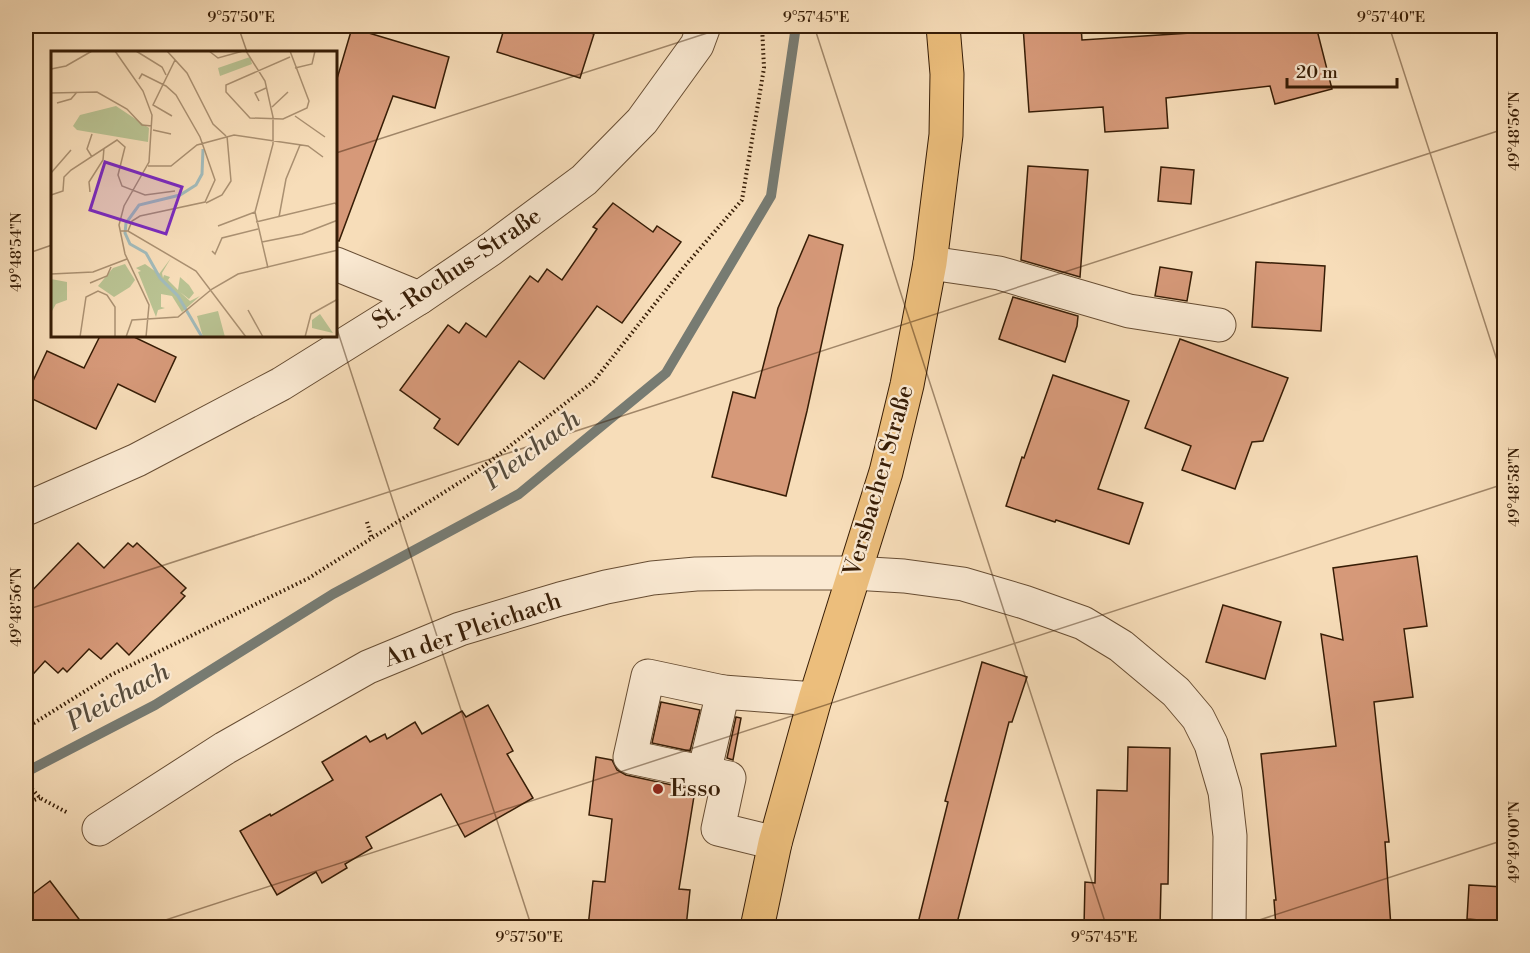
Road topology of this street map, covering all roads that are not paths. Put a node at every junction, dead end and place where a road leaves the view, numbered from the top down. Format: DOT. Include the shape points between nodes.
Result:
graph roads {
  1 [pos="704,26"];
  2 [pos="943,26"];
  3 [pos="930,263"];
  4 [pos="338,265"];
  5 [pos="419,298"];
  6 [pos="1219,325"];
  7 [pos="26,509"];
  8 [pos="853,573"];
  9 [pos="723,692"];
  10 [pos="815,699"];
  11 [pos="704,773"];
  12 [pos="99,829"];
  13 [pos="775,843"];
  14 [pos="758,927"];
  15 [pos="1229,927"];
  1 -- 5 [label="street, St.-Rochus-Straße" via="696,45 642,122 584,180"];
  2 -- 3 [label="main road, Versbacher Straße" via="946,135"];
  3 -- 6 [label="street" via="999,273 1129,311"];
  3 -- 8 [label="main road, Versbacher Straße" via="907,385"];
  4 -- 5 [label="street"];
  5 -- 7 [label="street, St.-Rochus-Straße" via="281,384 137,460"];
  8 -- 10 [label="main road, Versbacher Straße"];
  8 -- 12 [label="street, An der Pleichach" via="696,574 652,579 606,587 460,629 368,667 225,748"];
  8 -- 15 [label="street, An der Pleichach" via="963,584 1083,622 1121,646 1176,692 1198,718 1211,744 1225,792 1230,836"];
  9 -- 10 [label="street"];
  9 -- 11 [label="street"];
  9 -- 11 [label="street" via="648,676 630,756"];
  10 -- 13 [label="main road, Versbacher Straße"];
  11 -- 13 [label="street" via="729,778 718,829"];
  13 -- 14 [label="main road, Versbacher Straße"];
}
